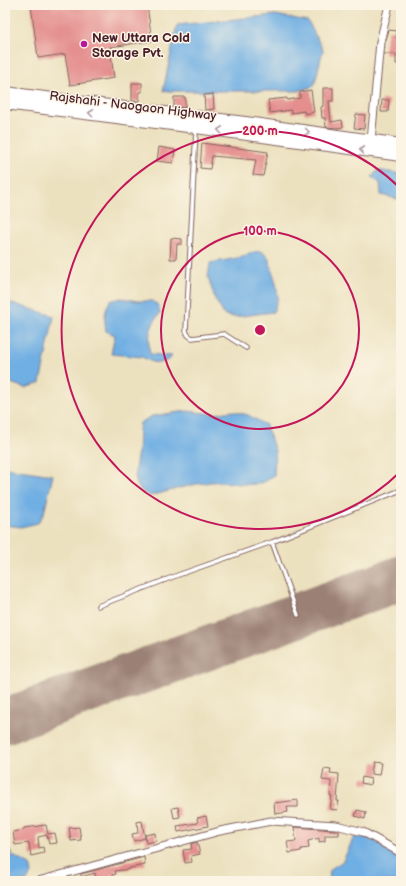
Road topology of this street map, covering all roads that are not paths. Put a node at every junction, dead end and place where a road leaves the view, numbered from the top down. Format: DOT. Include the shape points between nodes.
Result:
graph roads {
  1 [pos="389,5"];
  2 [pos="5,93"];
  3 [pos="5,103"];
  4 [pos="196,127"];
  5 [pos="371,141"];
  6 [pos="401,145"];
  7 [pos="401,155"];
  8 [pos="246,348"];
  9 [pos="401,490"];
  10 [pos="272,542"];
  11 [pos="98,606"];
  12 [pos="298,615"];
  13 [pos="401,852"];
  14 [pos="38,881"];
  1 -- 5 [label="street" via="380,42"];
  2 -- 5 [label="main road, Rajshahi - Naogaon Highway, one-way"];
  4 -- 3 [label="main road, Rajshahi - Naogaon Highway, one-way"];
  7 -- 4 [label="main road, Rajshahi - Naogaon Highway, one-way"];
  4 -- 8 [label="lane" via="186,331 192,338 224,334"];
  5 -- 6 [label="main road, Rajshahi - Naogaon Highway"];
  9 -- 10 [label="lane"];
  10 -- 11 [label="lane"];
  10 -- 12 [label="lane"];
  13 -- 14 [label="street" via="363,832 336,825 271,821 220,831"];
}
